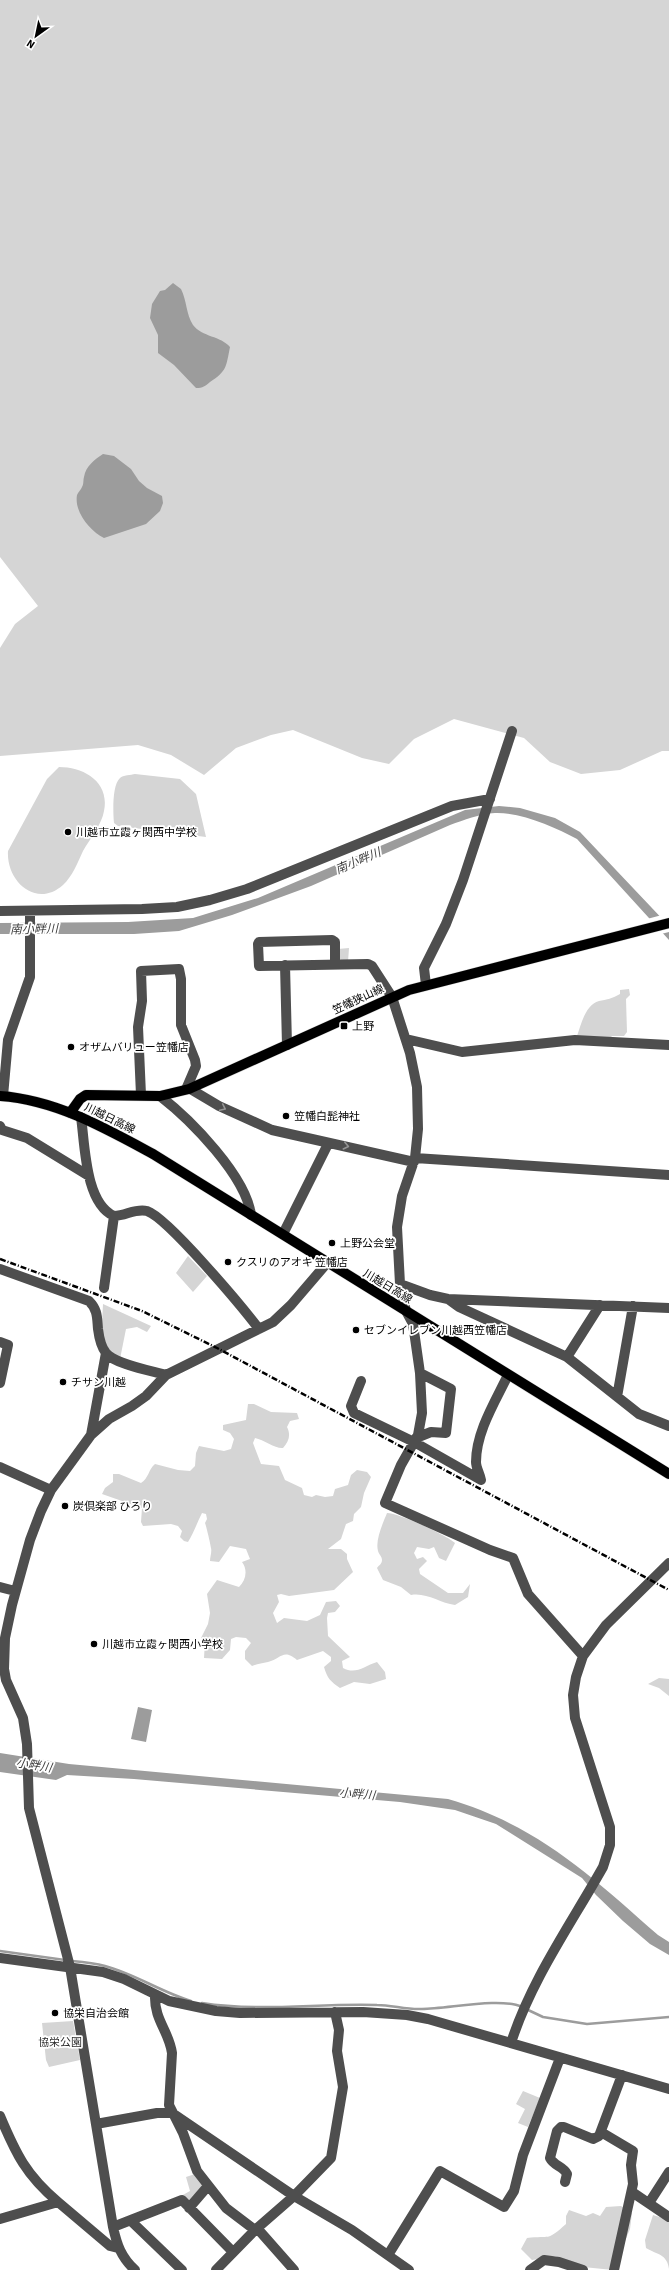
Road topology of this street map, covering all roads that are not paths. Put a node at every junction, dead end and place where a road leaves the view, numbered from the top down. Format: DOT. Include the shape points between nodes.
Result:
graph roads {
  1 [pos="512,731"];
  2 [pos="489,801"];
  3 [pos="0,911"];
  4 [pos="30,914"];
  5 [pos="669,923"];
  6 [pos="335,964"];
  7 [pos="285,965"];
  8 [pos="426,985"];
  9 [pos="392,997"];
  10 [pos="406,1039"];
  11 [pos="287,1045"];
  12 [pos="669,1045"];
  13 [pos="189,1089"];
  14 [pos="141,1095"];
  15 [pos="2,1096"];
  16 [pos="160,1096"];
  17 [pos="70,1112"];
  18 [pos="81,1117"];
  19 [pos="0,1126"];
  20 [pos="328,1144"];
  21 [pos="415,1160"];
  22 [pos="669,1175"];
  23 [pos="89,1176"];
  24 [pos="251,1215"];
  25 [pos="114,1216"];
  26 [pos="283,1234"];
  27 [pos="327,1263"];
  28 [pos="0,1270"];
  29 [pos="400,1284"];
  30 [pos="104,1288"];
  31 [pos="448,1299"];
  32 [pos="600,1305"];
  33 [pos="633,1306"];
  34 [pos="669,1308"];
  35 [pos="406,1311"];
  36 [pos="259,1330"];
  37 [pos="0,1342"];
  38 [pos="106,1353"];
  39 [pos="567,1357"];
  40 [pos="420,1373"];
  41 [pos="166,1375"];
  42 [pos="508,1375"];
  43 [pos="361,1381"];
  44 [pos="0,1383"];
  45 [pos="617,1396"];
  46 [pos="669,1426"];
  47 [pos="91,1435"];
  48 [pos="415,1440"];
  49 [pos="0,1467"];
  50 [pos="669,1474"];
  51 [pos="51,1490"];
  52 [pos="669,1563"];
  53 [pos="0,1587"];
  54 [pos="15,1592"];
  55 [pos="582,1656"];
  56 [pos="3,1682"];
  57 [pos="0,1958"];
  58 [pos="70,1967"];
  59 [pos="155,1995"];
  60 [pos="335,2012"];
  61 [pos="511,2043"];
  62 [pos="560,2058"];
  63 [pos="622,2075"];
  64 [pos="669,2089"];
  65 [pos="172,2113"];
  66 [pos="0,2116"];
  67 [pos="96,2124"];
  68 [pos="602,2132"];
  69 [pos="669,2172"];
  70 [pos="565,2182"];
  71 [pos="208,2186"];
  72 [pos="632,2192"];
  73 [pos="294,2196"];
  74 [pos="58,2202"];
  75 [pos="649,2203"];
  76 [pos="189,2208"];
  77 [pos="669,2217"];
  78 [pos="0,2219"];
  79 [pos="131,2221"];
  80 [pos="113,2227"];
  81 [pos="256,2229"];
  82 [pos="118,2248"];
  83 [pos="233,2252"];
  84 [pos="388,2255"];
  85 [pos="135,2270"];
  86 [pos="182,2270"];
  87 [pos="216,2270"];
  88 [pos="294,2270"];
  89 [pos="409,2270"];
  90 [pos="530,2270"];
  91 [pos="583,2270"];
  92 [pos="614,2270"];
  1 -- 2 [label="street"];
  2 -- 4 [label="street" via="452,806 247,889 210,900 177,907"];
  2 -- 8 [label="street" via="463,880 424,968"];
  3 -- 4 [label="street"];
  4 -- 15 [label="street" via="30,977 8,1040"];
  5 -- 8 [label="main road, 笠幡狭山線"];
  6 -- 7 [label="street"];
  6 -- 7 [label="street" via="335,942 332,940 259,942 259,966"];
  6 -- 9 [label="street" via="372,966"];
  7 -- 11 [label="street"];
  8 -- 9 [label="main road, 笠幡狭山線"];
  9 -- 10 [label="street"];
  9 -- 11 [label="main road, 笠幡狭山線"];
  10 -- 12 [label="street" via="462,1052 575,1040"];
  10 -- 21 [label="street" via="417,1087 418,1129"];
  11 -- 13 [label="main road, 笠幡狭山線"];
  13 -- 14 [label="street" via="186,1087 196,1066 181,1025 180,970 141,971 142,1001 138,1027"];
  13 -- 16 [label="main road, 笠幡狭山線"];
  13 -- 20 [label="street, one-way" via="272,1130"];
  14 -- 16 [label="main road, 笠幡狭山線"];
  14 -- 17 [label="main road, 笠幡狭山線" via="86,1095"];
  15 -- 17 [label="main road, 川越日高線"];
  16 -- 24 [label="street" via="181,1112 212,1145 244,1192"];
  17 -- 18 [label="main road, 川越日高線"];
  18 -- 23 [label="street"];
  18 -- 24 [label="main road, 川越日高線" via="153,1154"];
  19 -- 23 [label="street" via="2,1130 27,1138"];
  20 -- 21 [label="street, one-way" via="342,1144"];
  20 -- 26 [label="street"];
  21 -- 22 [label="street"];
  21 -- 29 [label="street" via="402,1196 397,1227"];
  23 -- 25 [label="street" via="101,1207"];
  24 -- 26 [label="main road, 川越日高線"];
  25 -- 30 [label="street"];
  25 -- 36 [label="street" via="137,1210 155,1215 184,1242"];
  26 -- 27 [label="main road, 川越日高線"];
  27 -- 35 [label="main road, 川越日高線"];
  27 -- 36 [label="street" via="291,1305 273,1322"];
  28 -- 38 [label="street" via="89,1301 97,1313 98,1333"];
  29 -- 31 [label="street"];
  29 -- 35 [label="street"];
  31 -- 32 [label="street"];
  31 -- 39 [label="street" via="459,1307"];
  32 -- 33 [label="street"];
  32 -- 39 [label="street"];
  33 -- 34 [label="street"];
  33 -- 45 [label="street"];
  35 -- 40 [label="street" via="413,1324"];
  35 -- 42 [label="main road, 川越日高線"];
  36 -- 41 [label="street" via="217,1348"];
  37 -- 44 [label="street" via="8,1345"];
  38 -- 41 [label="street" via="120,1361"];
  38 -- 47 [label="street"];
  39 -- 45 [label="street"];
  40 -- 48 [label="street" via="422,1413"];
  40 -- 48 [label="street" via="452,1389 446,1433 431,1432"];
  41 -- 47 [label="street" via="146,1396 109,1419"];
  42 -- 48 [label="street" via="479,1442 476,1463 482,1480"];
  42 -- 50 [label="main road, 川越日高線"];
  43 -- 48 [label="street" via="351,1406 354,1413"];
  45 -- 46 [label="street" via="639,1414"];
  47 -- 51 [label="street"];
  48 -- 55 [label="street" via="385,1503 513,1558 528,1594"];
  49 -- 51 [label="street"];
  51 -- 54 [label="street" via="34,1528"];
  52 -- 55 [label="street" via="616,1614"];
  53 -- 54 [label="street"];
  54 -- 56 [label="street" via="5,1638"];
  55 -- 61 [label="street" via="573,1694 575,1718 610,1827 609,1850 603,1867 530,1995"];
  56 -- 58 [label="street" via="23,1718 31,1819"];
  57 -- 58 [label="street"];
  58 -- 59 [label="street" via="103,1972 124,1979"];
  58 -- 67 [label="street"];
  59 -- 60 [label="street" via="180,2005 216,2011"];
  59 -- 65 [label="street" via="155,2010 171,2045 169,2105"];
  60 -- 61 [label="street" via="407,2015 468,2029"];
  60 -- 73 [label="street" via="339,2030 337,2051 343,2087 331,2158"];
  61 -- 62 [label="street"];
  62 -- 63 [label="street"];
  62 -- 84 [label="street" via="523,2156 514,2191 504,2207 440,2171"];
  63 -- 64 [label="street"];
  63 -- 68 [label="street"];
  65 -- 67 [label="street" via="157,2113"];
  65 -- 71 [label="street" via="183,2133 197,2171"];
  65 -- 73 [label="street"];
  66 -- 74 [label="street" via="22,2164 41,2188"];
  67 -- 80 [label="street"];
  68 -- 70 [label="street" via="593,2139 564,2127 559,2128 550,2158 553,2163 564,2169 567,2174"];
  68 -- 72 [label="street" via="633,2151"];
  69 -- 75 [label="street"];
  71 -- 76 [label="street"];
  71 -- 81 [label="street" via="226,2208"];
  72 -- 75 [label="street"];
  72 -- 92 [label="street"];
  73 -- 81 [label="street"];
  73 -- 84 [label="street" via="352,2230"];
  74 -- 78 [label="street"];
  74 -- 82 [label="street" via="110,2246"];
  75 -- 77 [label="street"];
  76 -- 79 [label="street" via="182,2200"];
  76 -- 83 [label="street"];
  79 -- 80 [label="street"];
  79 -- 86 [label="street"];
  80 -- 82 [label="street"];
  81 -- 83 [label="street"];
  81 -- 88 [label="street"];
  82 -- 85 [label="street" via="126,2262"];
  83 -- 87 [label="street"];
  84 -- 89 [label="street"];
  90 -- 91 [label="street" via="544,2260"];
}
